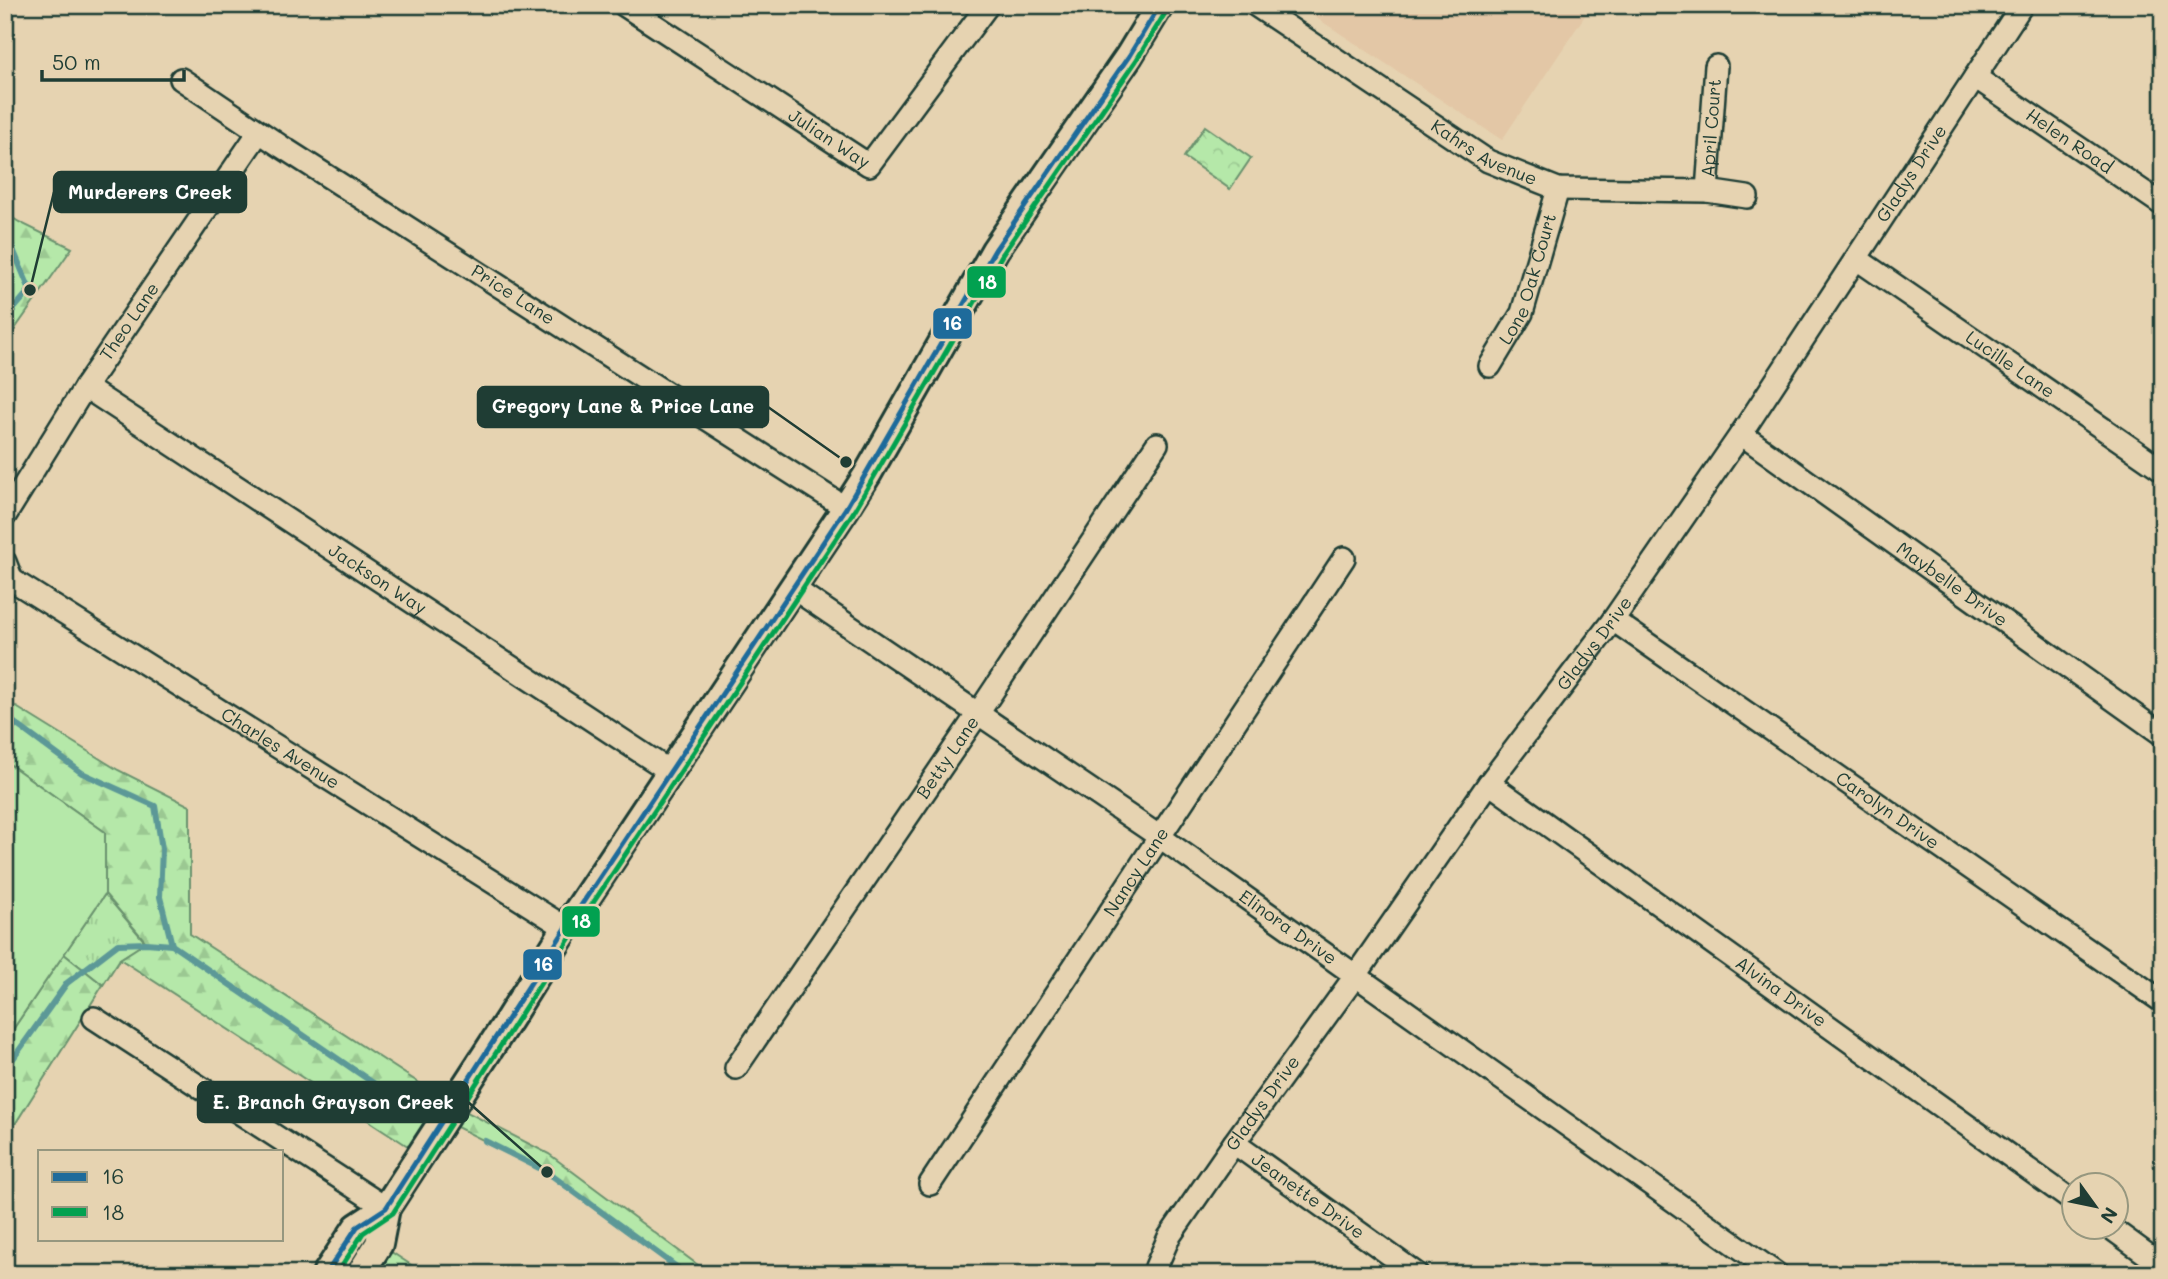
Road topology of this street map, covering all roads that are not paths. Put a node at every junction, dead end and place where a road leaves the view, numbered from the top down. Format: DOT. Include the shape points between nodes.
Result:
graph roads {
  1 [pos="624,5"];
  2 [pos="988,5"];
  3 [pos="1160,5"];
  4 [pos="1255,5"];
  5 [pos="2022,5"];
  6 [pos="1716,66"];
  7 [pos="1975,77"];
  8 [pos="181,79"];
  9 [pos="259,132"];
  10 [pos="1558,189"];
  11 [pos="1707,191"];
  12 [pos="1746,197"];
  13 [pos="2163,205"];
  14 [pos="1857,259"];
  15 [pos="1490,366"];
  16 [pos="85,387"];
  17 [pos="1741,434"];
  18 [pos="1157,444"];
  19 [pos="2163,470"];
  20 [pos="846,508"];
  21 [pos="5,516"];
  22 [pos="1345,558"];
  23 [pos="5,562"];
  24 [pos="793,589"];
  25 [pos="1613,620"];
  26 [pos="977,715"];
  27 [pos="2163,735"];
  28 [pos="671,772"];
  29 [pos="1489,783"];
  30 [pos="1160,837"];
  31 [pos="566,928"];
  32 [pos="1356,975"];
  33 [pos="2163,1002"];
  34 [pos="94,1018"];
  35 [pos="736,1068"];
  36 [pos="1234,1143"];
  37 [pos="930,1184"];
  38 [pos="2060,1192"];
  39 [pos="386,1208"];
  40 [pos="2126,1240"];
  41 [pos="2163,1266"];
  42 [pos="326,1274"];
  43 [pos="360,1274"];
  44 [pos="1156,1274"];
  45 [pos="1417,1274"];
  46 [pos="1777,1274"];
  1 -- 2 [label="street, Julian Way" via="869,165"];
  3 -- 20 [label="main road" via="995,250"];
  4 -- 10 [label="street, Kahrs Avenue" via="1489,161"];
  5 -- 7 [label="street, Gladys Drive"];
  6 -- 11 [label="street, April Court"];
  7 -- 13 [label="street, Helen Road"];
  7 -- 14 [label="street, Gladys Drive"];
  8 -- 9 [label="street, Price Lane"];
  9 -- 16 [label="street, Theo Lane"];
  9 -- 20 [label="street, Price Lane"];
  10 -- 11 [label="street, Kahrs Avenue"];
  10 -- 15 [label="street, Lone Oak Court" via="1522,313"];
  11 -- 12 [label="street, Kahrs Avenue"];
  14 -- 17 [label="street, Gladys Drive"];
  14 -- 19 [label="street, Lucille Lane"];
  16 -- 21 [label="street, Theo Lane"];
  16 -- 28 [label="street, Jackson Way"];
  17 -- 25 [label="street, Gladys Drive"];
  17 -- 27 [label="street, Maybelle Drive"];
  18 -- 26 [label="street, Betty Lane"];
  20 -- 24 [label="main road"];
  22 -- 30 [label="street, Nancy Lane"];
  23 -- 31 [label="street, Charles Avenue" via="12,580"];
  24 -- 26 [label="street, Elinora Drive"];
  24 -- 28 [label="main road"];
  25 -- 29 [label="street, Gladys Drive"];
  25 -- 33 [label="street, Carolyn Drive"];
  26 -- 30 [label="street, Elinora Drive"];
  26 -- 35 [label="street, Betty Lane"];
  28 -- 31 [label="main road"];
  29 -- 32 [label="street, Gladys Drive"];
  29 -- 38 [label="street, Alvina Drive"];
  30 -- 32 [label="street, Elinora Drive"];
  30 -- 37 [label="street, Nancy Lane"];
  31 -- 39 [label="main road"];
  32 -- 36 [label="street, Gladys Drive"];
  32 -- 46 [label="street, Elinora Drive"];
  34 -- 39 [label="street"];
  36 -- 44 [label="street, Gladys Drive" via="1169,1237"];
  36 -- 45 [label="street, Jeanette Drive"];
  39 -- 42 [label="main road" via="357,1227"];
  39 -- 43 [label="main road" via="379,1244"];
  40 -- 41 [label="street"];
}
